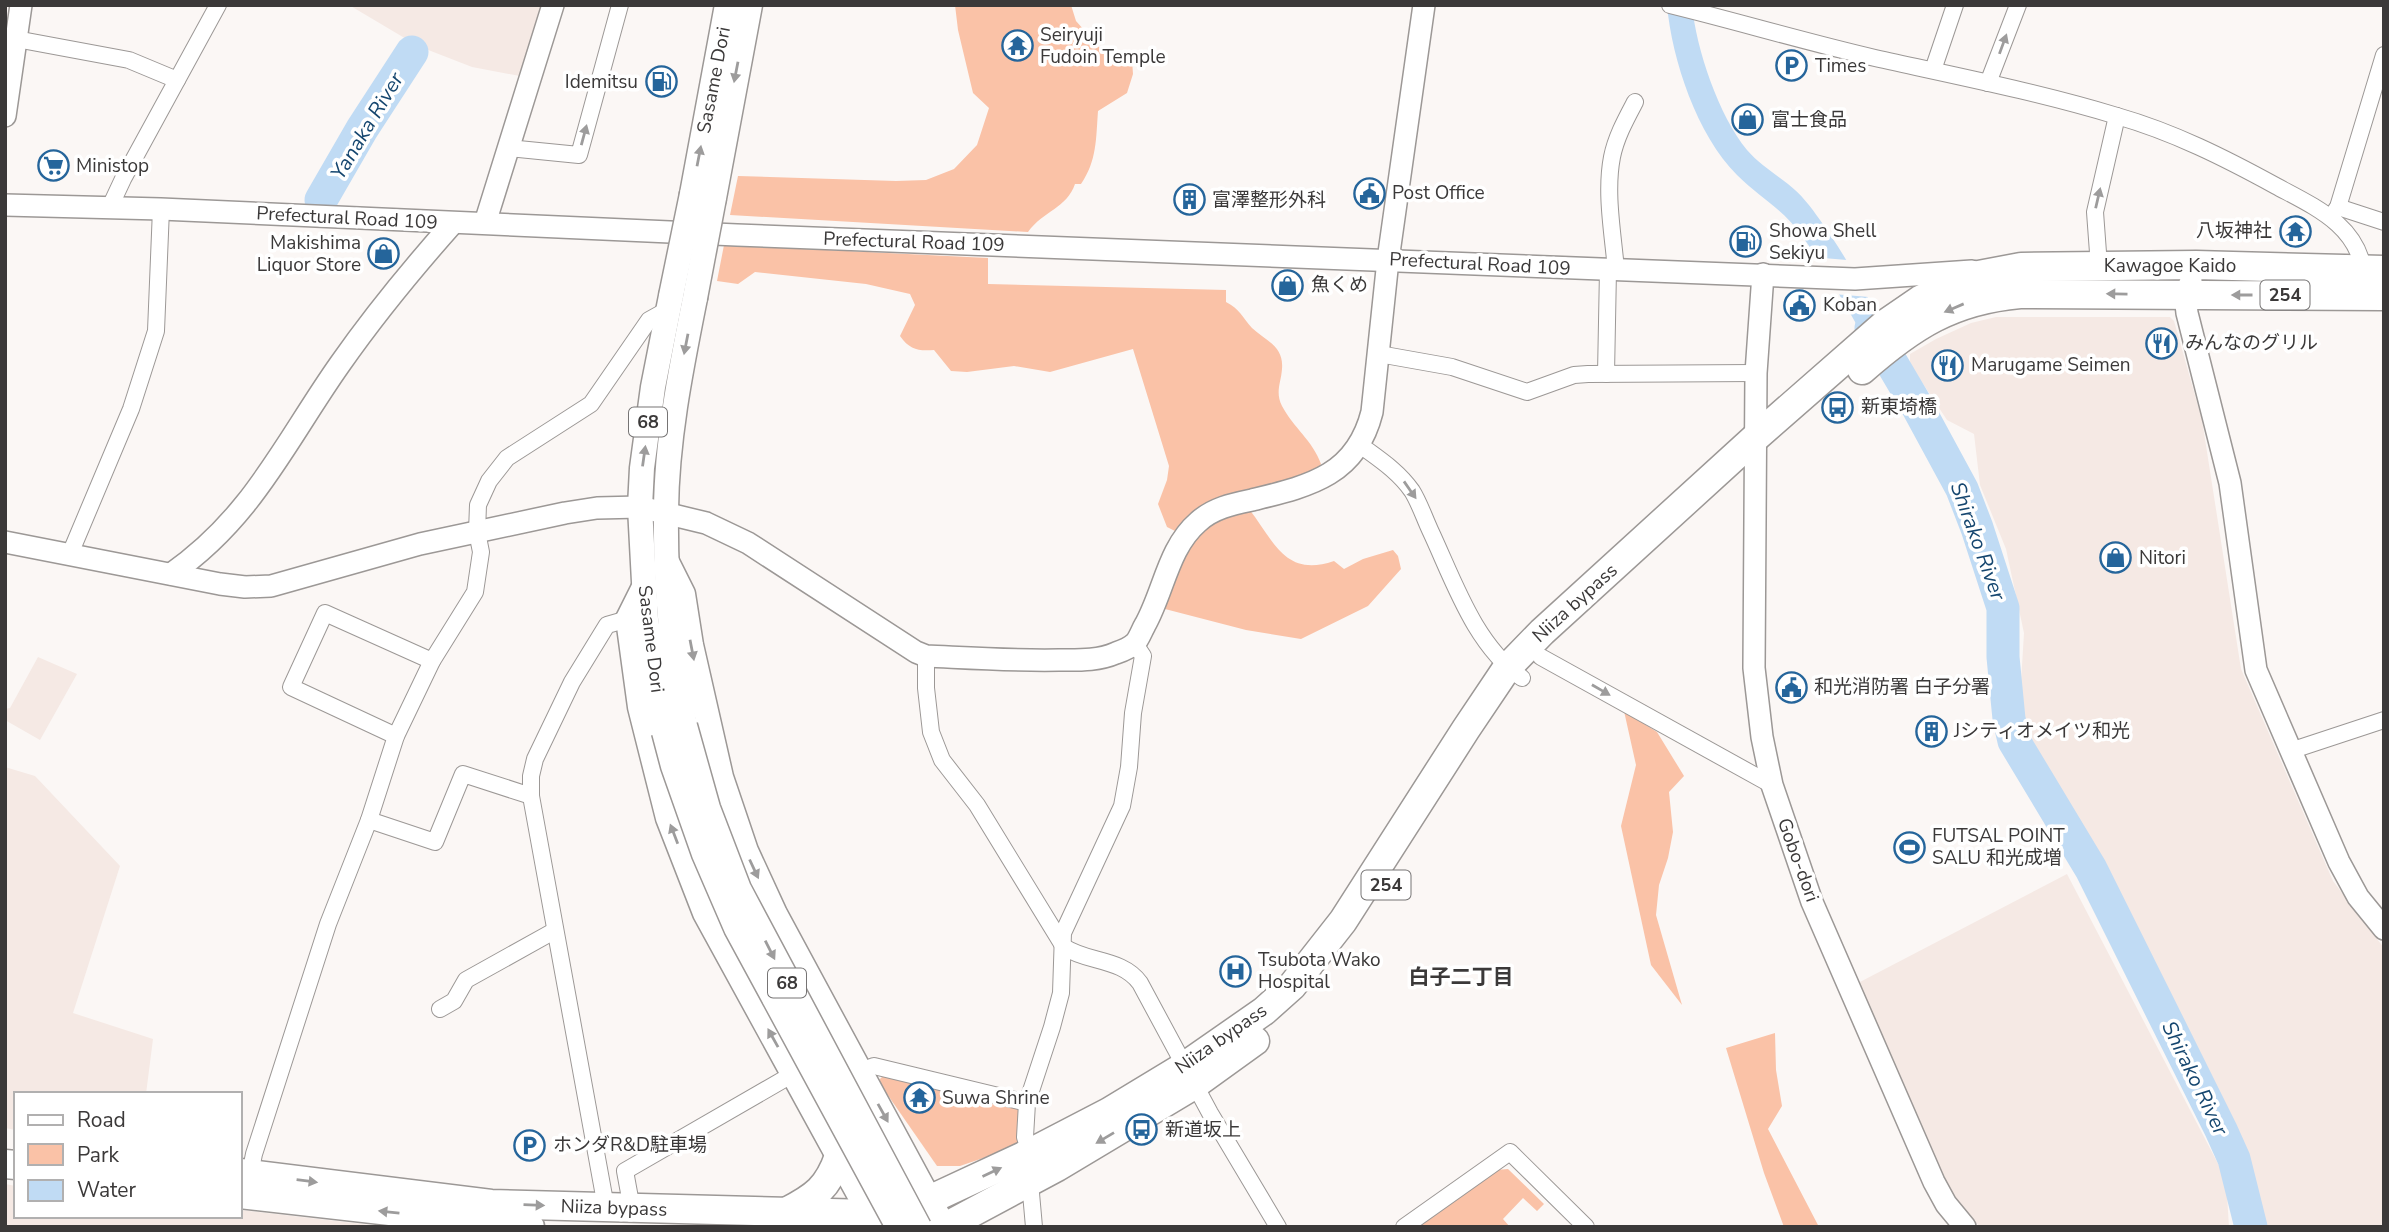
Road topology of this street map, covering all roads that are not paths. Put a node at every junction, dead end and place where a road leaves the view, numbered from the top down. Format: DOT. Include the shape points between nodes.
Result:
graph roads {
  1 [pos="21,5"];
  2 [pos="218,5"];
  3 [pos="553,5"];
  4 [pos="620,5"];
  5 [pos="727,5"];
  6 [pos="750,5"];
  7 [pos="1424,5"];
  8 [pos="1670,5"];
  9 [pos="1955,5"];
  10 [pos="2018,5"];
  11 [pos="16,39"];
  12 [pos="2384,55"];
  13 [pos="1933,69"];
  14 [pos="177,80"];
  15 [pos="1988,83"];
  16 [pos="1635,102"];
  17 [pos="5,116"];
  18 [pos="2117,116"];
  19 [pos="508,148"];
  20 [pos="703,196"];
  21 [pos="5,205"];
  22 [pos="109,209"];
  23 [pos="161,209"];
  24 [pos="2335,212"];
  25 [pos="2384,222"];
  26 [pos="453,223"];
  27 [pos="485,223"];
  28 [pos="1388,260"];
  29 [pos="2196,265"];
  30 [pos="2099,266"];
  31 [pos="1612,270"];
  32 [pos="1763,274"];
  33 [pos="1924,274"];
  34 [pos="2020,280"];
  35 [pos="1958,281"];
  36 [pos="2374,282"];
  37 [pos="2186,295"];
  38 [pos="677,301"];
  39 [pos="1890,333"];
  40 [pos="1379,354"];
  41 [pos="1756,373"];
  42 [pos="1606,374"];
  43 [pos="1360,444"];
  44 [pos="1756,449"];
  45 [pos="640,507"];
  46 [pos="666,512"];
  47 [pos="477,532"];
  48 [pos="5,542"];
  49 [pos="70,554"];
  50 [pos="667,562"];
  51 [pos="171,574"];
  52 [pos="644,587"];
  53 [pos="628,619"];
  54 [pos="1135,644"];
  55 [pos="926,656"];
  56 [pos="1541,657"];
  57 [pos="432,661"];
  58 [pos="1515,673"];
  59 [pos="2384,720"];
  60 [pos="674,729"];
  61 [pos="397,736"];
  62 [pos="2290,751"];
  63 [pos="1772,785"];
  64 [pos="531,796"];
  65 [pos="369,820"];
  66 [pos="2384,929"];
  67 [pos="554,931"];
  68 [pos="1064,947"];
  69 [pos="440,1009"];
  70 [pos="860,1071"];
  71 [pos="793,1074"];
  72 [pos="1189,1075"];
  73 [pos="1027,1103"];
  74 [pos="1030,1153"];
  75 [pos="839,1156"];
  76 [pos="243,1181"];
  77 [pos="1030,1182"];
  78 [pos="619,1208"];
  79 [pos="786,1212"];
  80 [pos="924,1218"];
  81 [pos="874,1221"];
  82 [pos="530,1227"];
  83 [pos="898,1227"];
  84 [pos="945,1227"];
  85 [pos="1034,1227"];
  86 [pos="1278,1227"];
  87 [pos="1404,1227"];
  88 [pos="1586,1227"];
  89 [pos="1965,1227"];
  1 -- 11 [label="street"];
  2 -- 14 [label="street"];
  3 -- 19 [label="street"];
  19 -- 4 [label="street, one-way" via="579,155"];
  20 -- 5 [label="main road, Sasame Dori / 68, one-way"];
  6 -- 20 [label="main road, Sasame Dori / 68, one-way"];
  7 -- 28 [label="street"];
  8 -- 13 [label="street"];
  9 -- 13 [label="street"];
  15 -- 10 [label="street, one-way"];
  11 -- 14 [label="street" via="128,60"];
  11 -- 17 [label="street"];
  12 -- 24 [label="street"];
  13 -- 15 [label="street"];
  14 -- 22 [label="street"];
  15 -- 18 [label="street"];
  16 -- 31 [label="street" via="1612,157"];
  18 -- 24 [label="street" via="2196,145"];
  30 -- 18 [label="street, one-way" via="2095,212"];
  19 -- 27 [label="street"];
  20 -- 38 [label="main road, Sasame Dori / 68, bridge"];
  21 -- 22 [label="street, Prefectural Road 109"];
  22 -- 23 [label="street, Prefectural Road 109"];
  23 -- 26 [label="street, Prefectural Road 109"];
  23 -- 49 [label="street" via="156,331 131,409"];
  24 -- 25 [label="street"];
  24 -- 36 [label="street"];
  26 -- 27 [label="street, Prefectural Road 109"];
  26 -- 51 [label="street" via="376,314 238,516 198,556"];
  27 -- 28 [label="street, Prefectural Road 109"];
  28 -- 31 [label="street, Prefectural Road 109"];
  28 -- 40 [label="street"];
  29 -- 30 [label="highway, Kawagoe Kaido / 254"];
  29 -- 36 [label="highway, Kawagoe Kaido / 254"];
  29 -- 37 [label="street"];
  30 -- 34 [label="highway, Kawagoe Kaido / 254"];
  31 -- 32 [label="street, Prefectural Road 109"];
  31 -- 42 [label="street"];
  32 -- 33 [label="street, Prefectural Road 109" via="1855,279"];
  32 -- 41 [label="street, Gobo-dori"];
  33 -- 34 [label="street, Prefectural Road 109"];
  33 -- 35 [label="street"];
  34 -- 35 [label="highway, Kawagoe Kaido / 254" via="1989,271"];
  37 -- 34 [label="highway, Kawagoe Kaido / 254, one-way"];
  34 -- 39 [label="highway, Niiza bypass / 254, one-way" via="1924,323"];
  35 -- 39 [label="highway, Niiza bypass / 254" via="1920,300"];
  36 -- 37 [label="highway, Kawagoe Kaido / 254, one-way"];
  37 -- 62 [label="street" via="2191,335 2230,484 2256,670"];
  45 -- 38 [label="main road, Sasame Dori / 68, one-way" via="642,468"];
  38 -- 46 [label="main road, Sasame Dori / 68, one-way" via="677,390"];
  38 -- 47 [label="street" via="649,320 590,404 507,458 478,505"];
  39 -- 44 [label="highway, Niiza bypass / 254"];
  40 -- 42 [label="street" via="1452,368 1527,392 1574,376"];
  40 -- 43 [label="street" via="1372,412"];
  41 -- 42 [label="street"];
  41 -- 44 [label="street, Gobo-dori"];
  43 -- 54 [label="street" via="1350,459 1310,484 1213,511 1198,522 1173,557"];
  43 -- 58 [label="street, one-way" via="1394,470 1413,492 1469,614 1493,653"];
  44 -- 56 [label="highway, Niiza bypass / 254"];
  44 -- 58 [label="highway, Niiza bypass / 254" via="1542,632"];
  44 -- 63 [label="street, Gobo-dori" via="1754,668"];
  45 -- 46 [label="street"];
  45 -- 47 [label="street" via="565,513"];
  45 -- 52 [label="main road, Sasame Dori / 68"];
  46 -- 50 [label="main road, Sasame Dori / 68"];
  46 -- 55 [label="street" via="748,542"];
  47 -- 51 [label="street" via="390,551 271,586 245,587"];
  47 -- 57 [label="street" via="481,552 475,592"];
  48 -- 49 [label="street"];
  49 -- 51 [label="street"];
  50 -- 60 [label="main road, Sasame Dori / 68"];
  50 -- 70 [label="main road, one-way" via="683,594 720,777 746,851"];
  52 -- 53 [label="main road"];
  52 -- 60 [label="main road, Sasame Dori / 68" via="648,632"];
  53 -- 64 [label="street" via="607,625 572,682 535,760"];
  71 -- 53 [label="main road, one-way" via="705,913 668,818 640,707"];
  54 -- 55 [label="street" via="1099,659"];
  54 -- 68 [label="street" via="1143,656 1122,806 1063,933"];
  55 -- 68 [label="street" via="931,732 942,760 977,806"];
  56 -- 58 [label="highway, Niiza bypass / 254"];
  56 -- 63 [label="street, one-way"];
  57 -- 61 [label="street"];
  57 -- 61 [label="street" via="325,613 291,687"];
  58 -- 72 [label="highway, Niiza bypass / 254" via="1466,729 1318,955 1292,986"];
  59 -- 62 [label="street"];
  60 -- 80 [label="main road, Sasame Dori / 68, one-way, bridge" via="739,889"];
  60 -- 83 [label="main road, Sasame Dori / 68, bridge" via="673,766 736,928"];
  61 -- 65 [label="street"];
  62 -- 66 [label="street" via="2349,882"];
  63 -- 89 [label="street, Gobo-dori" via="1812,902 1934,1182"];
  64 -- 65 [label="street" via="463,774 435,842"];
  64 -- 67 [label="street"];
  65 -- 76 [label="street" via="328,924"];
  67 -- 69 [label="street" via="466,980 454,1001"];
  67 -- 78 [label="street"];
  68 -- 72 [label="street" via="1133,972"];
  68 -- 73 [label="street" via="1061,993"];
  70 -- 73 [label="street" via="874,1066"];
  70 -- 80 [label="main road, one-way"];
  71 -- 75 [label="main road"];
  71 -- 78 [label="street" via="625,1171"];
  72 -- 74 [label="highway, Niiza bypass / 254"];
  72 -- 77 [label="highway, Niiza bypass / 254, one-way"];
  72 -- 86 [label="street"];
  73 -- 74 [label="street" via="1025,1137"];
  80 -- 74 [label="highway, Niiza bypass / 254, one-way"];
  75 -- 79 [label="highway" via="824,1187"];
  75 -- 81 [label="main road"];
  76 -- 78 [label="highway, Niiza bypass / 254, one-way" via="492,1204"];
  82 -- 76 [label="highway, one-way"];
  77 -- 84 [label="highway, Niiza bypass / 254"];
  77 -- 85 [label="street"];
  78 -- 79 [label="highway, Niiza bypass / 254"];
  79 -- 81 [label="highway, Niiza bypass / 254"];
  80 -- 81 [label="highway, Niiza bypass / 254" via="902,1209"];
  80 -- 84 [label="main road"];
  87 -- 88 [label="street" via="1510,1152"];
}
